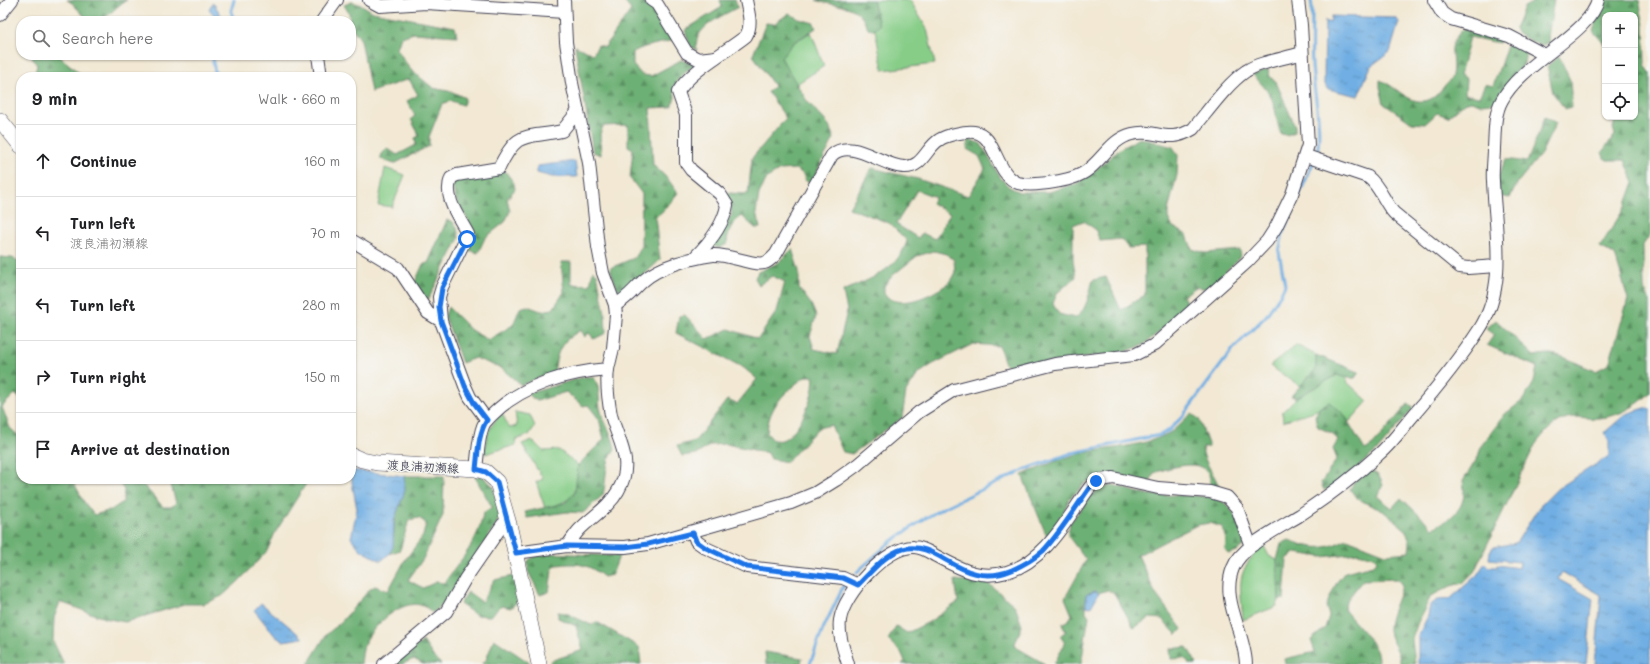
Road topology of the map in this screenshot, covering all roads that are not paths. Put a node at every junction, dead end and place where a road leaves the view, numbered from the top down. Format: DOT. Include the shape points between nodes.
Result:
graph roads {
  1 [pos="12,0"];
  2 [pos="337,0"];
  3 [pos="369,0"];
  4 [pos="651,0"];
  5 [pos="746,0"];
  6 [pos="1298,0"];
  7 [pos="1434,0"];
  8 [pos="1598,0"];
  9 [pos="457,2"];
  10 [pos="564,6"];
  11 [pos="0,15"];
  12 [pos="326,16"];
  13 [pos="1302,53"];
  14 [pos="1545,55"];
  15 [pos="720,56"];
  16 [pos="319,60"];
  17 [pos="320,72"];
  18 [pos="578,111"];
  19 [pos="0,120"];
  20 [pos="16,140"];
  21 [pos="1312,157"];
  22 [pos="356,243"];
  23 [pos="696,257"];
  24 [pos="1497,266"];
  25 [pos="616,305"];
  26 [pos="441,321"];
  27 [pos="608,369"];
  28 [pos="487,420"];
  29 [pos="356,457"];
  30 [pos="476,469"];
  31 [pos="509,524"];
  32 [pos="693,533"];
  33 [pos="1253,545"];
  34 [pos="567,546"];
  35 [pos="516,553"];
  36 [pos="858,585"];
  37 [pos="384,664"];
  38 [pos="539,664"];
  39 [pos="848,664"];
  40 [pos="1246,664"];
  1 -- 11 [label="street"];
  2 -- 12 [label="street"];
  3 -- 9 [label="street" via="380,6"];
  4 -- 15 [label="street" via="657,4 687,52 698,59"];
  5 -- 15 [label="street" via="750,30"];
  6 -- 13 [label="street"];
  7 -- 14 [label="street" via="1442,13 1451,19 1509,36"];
  8 -- 14 [label="street" via="1587,20"];
  9 -- 10 [label="street"];
  10 -- 18 [label="street" via="566,42"];
  13 -- 21 [label="street"];
  13 -- 23 [label="street" via="1246,71 1234,81 1193,129 1185,134 1168,137 1131,134 1116,142 1084,172 1068,180 1035,185 1009,178 988,140 982,134 973,132 938,140 913,167 889,163 853,149 838,150 832,155 776,254 770,260 757,263 716,255"];
  14 -- 24 [label="street" via="1513,83 1499,106 1495,124 1493,179"];
  15 -- 23 [label="street" via="682,84 678,92 686,115 686,163 720,194 727,205 726,212"];
  16 -- 17 [label="street"];
  18 -- 25 [label="street" via="589,163 600,260"];
  18 -- 26 [label="street" via="562,131 528,135 514,143 499,168 451,178 448,195 468,234 439,297"];
  19 -- 20 [label="main road"];
  21 -- 24 [label="street" via="1368,177 1376,183 1394,213 1460,267"];
  21 -- 32 [label="street" via="1267,240 1247,262 1154,345 1134,355 1055,364 954,390 919,412 857,465 815,493 791,503"];
  22 -- 26 [label="street" via="398,268 428,313"];
  23 -- 25 [label="street" via="669,266 644,280 625,300"];
  24 -- 33 [label="street" via="1494,294 1480,328 1451,369 1380,454 1308,510"];
  25 -- 27 [label="street" via="613,348"];
  26 -- 28 [label="street" via="465,386"];
  27 -- 28 [label="street" via="593,370 535,387 503,405"];
  27 -- 34 [label="street" via="608,398 623,444 624,476 611,502 578,530"];
  28 -- 30 [label="street" via="480,438"];
  29 -- 30 [label="main road, 渡良浦初瀬線" via="377,464"];
  30 -- 31 [label="main road, 渡良浦初瀬線" via="486,472 497,482"];
  31 -- 35 [label="main road, 渡良浦初瀬線"];
  31 -- 37 [label="street" via="503,524 465,578 446,612"];
  32 -- 34 [label="street" via="625,547"];
  32 -- 36 [label="street" via="696,541 706,548 747,567 843,578"];
  33 -- 36 [label="street" via="1249,541 1237,508 1227,497 1210,492 1158,488 1113,478 1103,479 1090,487 1042,551 1008,572 981,576 914,547 895,552"];
  33 -- 40 [label="street" via="1236,561 1232,569 1229,595 1243,642"];
  34 -- 35 [label="street"];
  35 -- 38 [label="main road, 渡良浦初瀬線"];
  36 -- 39 [label="street" via="850,595 840,619 842,642"];
}
